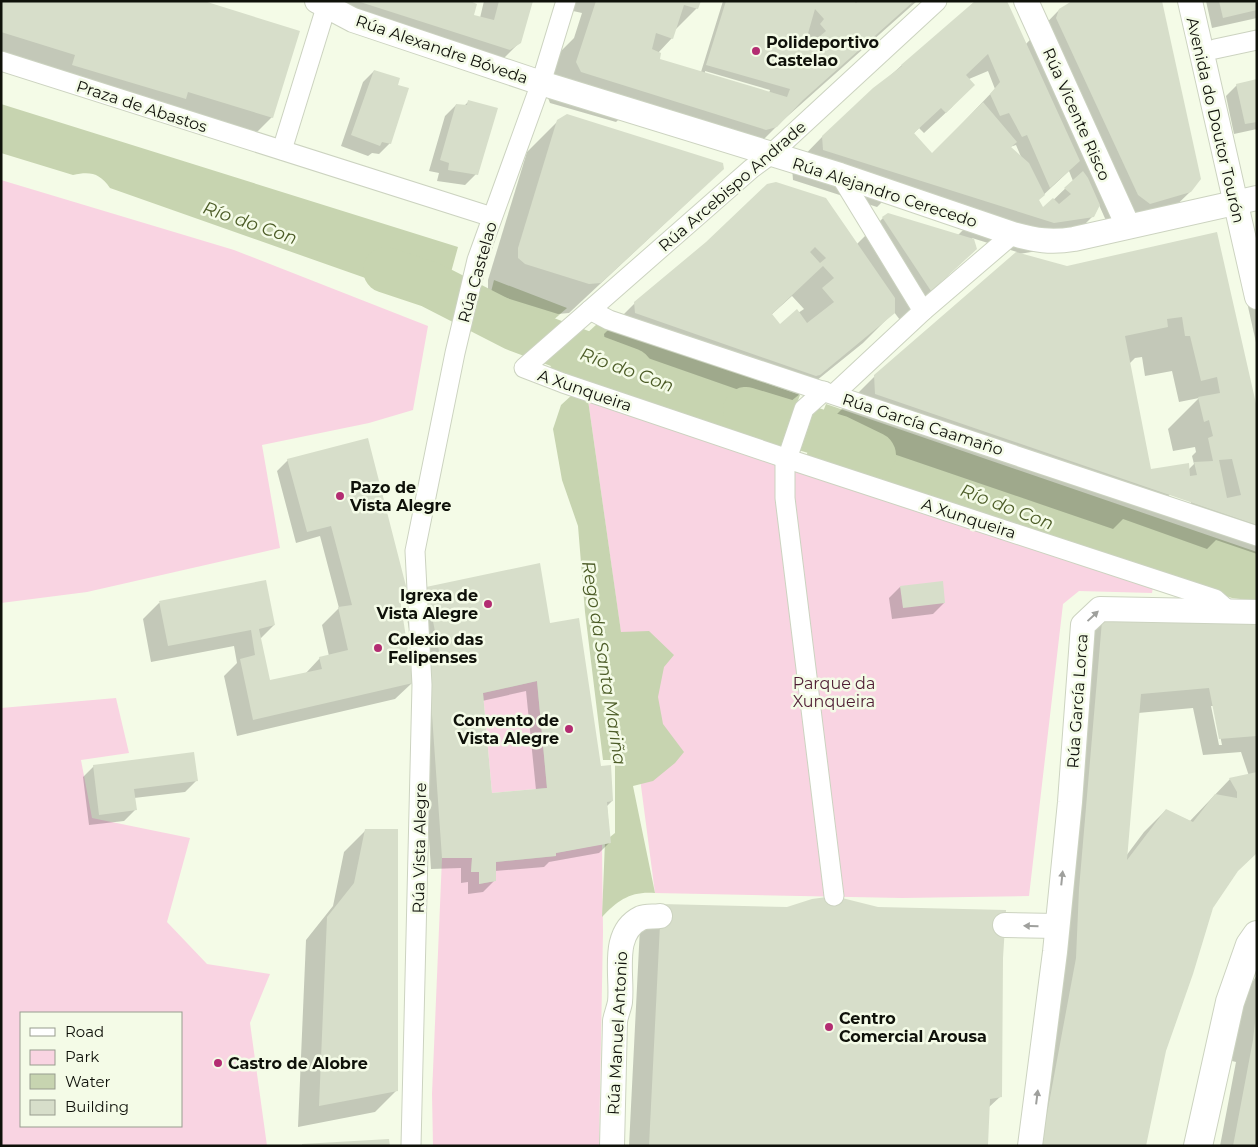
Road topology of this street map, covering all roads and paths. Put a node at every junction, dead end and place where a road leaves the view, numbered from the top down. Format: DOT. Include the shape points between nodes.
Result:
graph roads {
  1 [pos="566,1"];
  2 [pos="937,1"];
  3 [pos="1026,1"];
  4 [pos="1190,1"];
  5 [pos="323,3"];
  6 [pos="1257,40"];
  7 [pos="1215,48"];
  8 [pos="1,61"];
  9 [pos="541,83"];
  10 [pos="282,150"];
  11 [pos="770,155"];
  12 [pos="840,175"];
  13 [pos="1246,200"];
  14 [pos="492,217"];
  15 [pos="1128,226"];
  16 [pos="1013,234"];
  17 [pos="1257,297"];
  18 [pos="590,310"];
  19 [pos="923,312"];
  20 [pos="524,368"];
  21 [pos="829,392"];
  22 [pos="788,459"];
  23 [pos="1257,536"];
  24 [pos="415,551"];
  25 [pos="1257,612"];
  26 [pos="1231,613"];
  27 [pos="834,896"];
  28 [pos="660,916"];
  29 [pos="1006,925"];
  30 [pos="1057,926"];
  31 [pos="1257,935"];
  32 [pos="411,1146"];
  33 [pos="612,1146"];
  34 [pos="1030,1146"];
  35 [pos="1198,1146"];
  1 -- 9 [label="street, Rúa Castelao"];
  2 -- 11 [label="street, Rúa Arcebispo Andrade"];
  3 -- 15 [label="street, Rúa Vicente Risco"];
  4 -- 13 [label="street, Avenida do Doutor Tourón"];
  5 -- 9 [label="street, Rúa Alexandre Bóveda" via="353,20"];
  5 -- 10 [label="street"];
  6 -- 7 [label="street"];
  8 -- 10 [label="street, Praza de Abastos"];
  9 -- 11 [label="street, Rúa Alejandro Cerecedo"];
  9 -- 14 [label="street, Rúa Castelao"];
  10 -- 14 [label="street, Praza de Abastos"];
  11 -- 12 [label="street, Rúa Alejandro Cerecedo"];
  11 -- 18 [label="street, Rúa Arcebispo Andrade"];
  12 -- 16 [label="street, Rúa Alejandro Cerecedo"];
  12 -- 19 [label="street"];
  13 -- 15 [label="street, Rúa Alejandro Cerecedo"];
  13 -- 17 [label="street, Avenida do Doutor Tourón"];
  14 -- 24 [label="street, Rúa Castelao" via="477,260 455,353"];
  15 -- 16 [label="street, Rúa Alejandro Cerecedo" via="1059,242"];
  16 -- 19 [label="street"];
  18 -- 20 [label="street, Rúa Arcebispo Andrade"];
  18 -- 21 [label="street, Rúa García Caamaño" via="609,320"];
  19 -- 21 [label="street"];
  20 -- 22 [label="street, A Xunqueira"];
  21 -- 22 [label="street" via="804,409"];
  21 -- 23 [label="street, Rúa García Caamaño"];
  22 -- 26 [label="street, A Xunqueira" via="1215,599"];
  22 -- 27 [label="street" via="785,464 785,498"];
  24 -- 32 [label="street, Rúa Vista Alegre" via="422,685"];
  25 -- 26 [label="street, Rúa García Lorca"];
  30 -- 26 [label="street, Rúa García Lorca, one-way" via="1083,625 1100,609"];
  28 -- 33 [label="street, Rúa Manuel Antonio" via="641,918 623,937 620,1003 615,1021"];
  30 -- 29 [label="street, one-way"];
  34 -- 30 [label="street, Rúa García Lorca, one-way"];
  31 -- 35 [label="main road" via="1250,945 1230,1002"];
}
